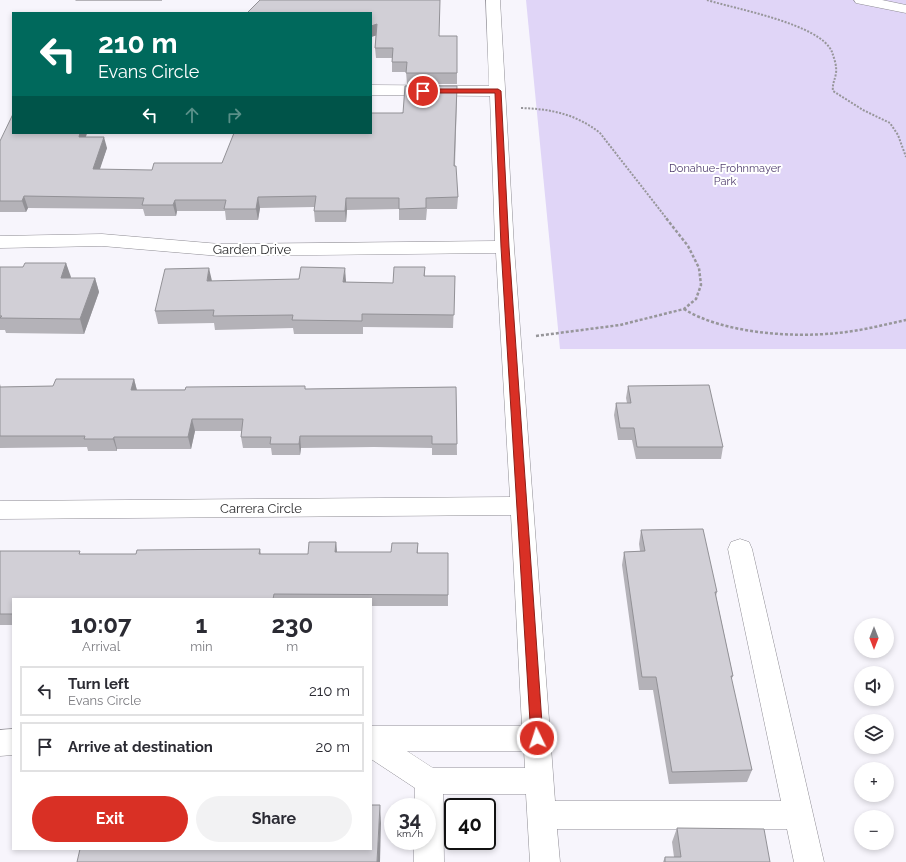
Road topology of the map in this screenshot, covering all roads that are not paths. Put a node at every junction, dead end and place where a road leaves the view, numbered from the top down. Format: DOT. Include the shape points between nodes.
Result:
graph roads {
  1 [pos="493,0"];
  2 [pos="861,0"];
  3 [pos="906,9"];
  4 [pos="372,90"];
  5 [pos="498,99"];
  6 [pos="0,242"];
  7 [pos="505,247"];
  8 [pos="522,506"];
  9 [pos="0,510"];
  10 [pos="740,549"];
  11 [pos="537,738"];
  12 [pos="372,739"];
  13 [pos="0,742"];
  14 [pos="12,742"];
  15 [pos="372,745"];
  16 [pos="429,781"];
  17 [pos="539,781"];
  18 [pos="542,815"];
  19 [pos="799,815"];
  20 [pos="428,862"];
  21 [pos="545,862"];
  22 [pos="809,862"];
  1 -- 5 [label="street"];
  2 -- 3 [label="street"];
  4 -- 5 [label="street"];
  5 -- 7 [label="street"];
  6 -- 7 [label="street, Garden Drive" via="102,240 220,250"];
  7 -- 8 [label="street"];
  8 -- 9 [label="street, Carrera Circle"];
  8 -- 11 [label="street"];
  10 -- 19 [label="street"];
  11 -- 12 [label="street"];
  11 -- 17 [label="street"];
  13 -- 14 [label="street"];
  15 -- 16 [label="street"];
  16 -- 17 [label="street"];
  16 -- 20 [label="street"];
  17 -- 18 [label="street"];
  18 -- 19 [label="street"];
  18 -- 21 [label="street"];
  19 -- 22 [label="street"];
}
